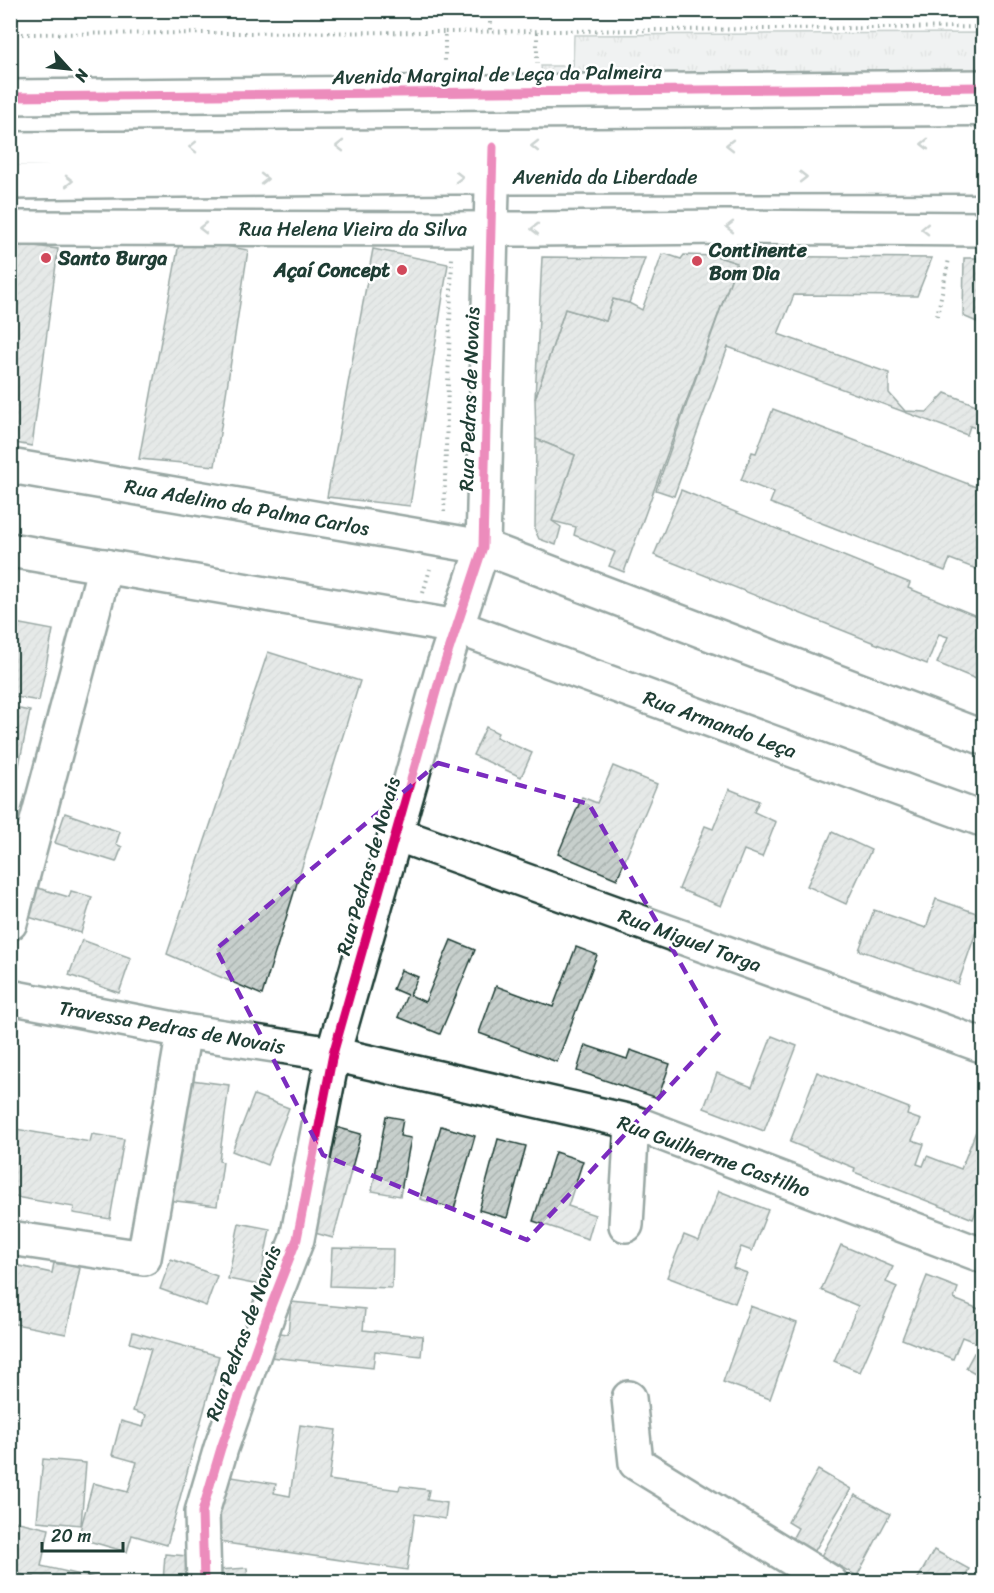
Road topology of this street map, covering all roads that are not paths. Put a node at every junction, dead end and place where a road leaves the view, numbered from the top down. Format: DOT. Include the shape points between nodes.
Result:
graph roads {
  1 [pos="984,87"];
  2 [pos="10,97"];
  3 [pos="984,144"];
  4 [pos="10,149"];
  5 [pos="493,162"];
  6 [pos="984,176"];
  7 [pos="10,182"];
  8 [pos="10,228"];
  9 [pos="492,229"];
  10 [pos="984,229"];
  11 [pos="10,466"];
  12 [pos="483,547"];
  13 [pos="10,550"];
  14 [pos="105,566"];
  15 [pos="456,627"];
  16 [pos="984,738"];
  17 [pos="984,820"];
  18 [pos="396,834"];
  19 [pos="10,923"];
  20 [pos="10,998"];
  21 [pos="184,1031"];
  22 [pos="984,1046"];
  23 [pos="333,1054"];
  24 [pos="632,1122"];
  25 [pos="626,1225"];
  26 [pos="10,1238"];
  27 [pos="984,1256"];
  28 [pos="629,1398"];
  29 [pos="204,1582"];
  30 [pos="830,1582"];
  1 -- 2 [label="street, Avenida Marginal de Leça da Palmeira"];
  3 -- 5 [label="street, Avenida da Liberdade, one-way"];
  5 -- 4 [label="street, Avenida da Liberdade, one-way"];
  5 -- 6 [label="street, Avenida da Liberdade, one-way"];
  7 -- 5 [label="street, Avenida da Liberdade, one-way"];
  5 -- 9 [label="street, Rua Pedras de Novais"];
  9 -- 8 [label="street, Rua Helena Vieira da Silva, one-way"];
  10 -- 9 [label="street, Rua Helena Vieira da Silva, one-way"];
  9 -- 12 [label="street, Rua Pedras de Novais"];
  11 -- 12 [label="street, Rua Adelino da Palma Carlos"];
  12 -- 15 [label="street, Rua Pedras de Novais"];
  12 -- 16 [label="street"];
  13 -- 14 [label="street"];
  14 -- 15 [label="street"];
  14 -- 19 [label="street"];
  15 -- 17 [label="street, Rua Armando Leça"];
  15 -- 18 [label="street, Rua Pedras de Novais"];
  18 -- 22 [label="street, Rua Miguel Torga"];
  18 -- 23 [label="street, Rua Pedras de Novais"];
  20 -- 21 [label="street, Travessa Pedras de Novais"];
  21 -- 23 [label="street, Travessa Pedras de Novais"];
  21 -- 26 [label="street" via="144,1258"];
  23 -- 24 [label="street, Rua Guilherme Castilho"];
  23 -- 29 [label="street, Rua Pedras de Novais" via="297,1239 228,1427 202,1512"];
  24 -- 25 [label="street"];
  24 -- 27 [label="street, Rua Guilherme Castilho"];
  28 -- 30 [label="street" via="636,1463"];
}
